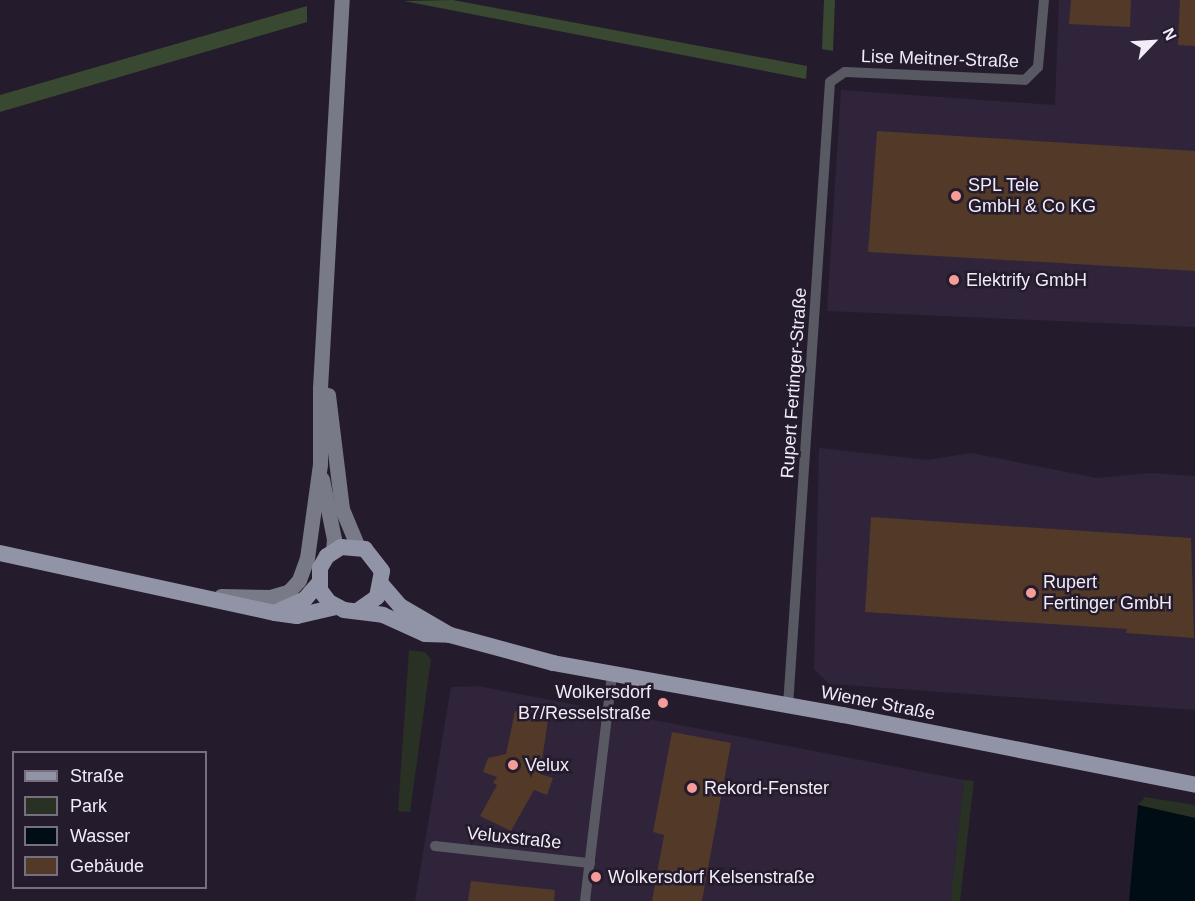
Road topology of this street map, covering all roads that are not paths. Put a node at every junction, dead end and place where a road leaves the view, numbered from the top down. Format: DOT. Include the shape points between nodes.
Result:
graph roads {
  1 [pos="342,0"];
  2 [pos="1044,0"];
  3 [pos="845,72"];
  4 [pos="325,334"];
  5 [pos="320,464"];
  6 [pos="358,547"];
  7 [pos="333,551"];
  8 [pos="0,553"];
  9 [pos="319,583"];
  10 [pos="382,585"];
  11 [pos="188,595"];
  12 [pos="336,607"];
  13 [pos="360,609"];
  14 [pos="275,613"];
  15 [pos="450,635"];
  16 [pos="612,675"];
  17 [pos="788,706"];
  18 [pos="1195,785"];
  19 [pos="435,846"];
  20 [pos="590,863"];
  21 [pos="585,901"];
  1 -- 4 [label="main road"];
  2 -- 3 [label="street, Lise Meitner-Straße" via="1040,52 1033,75 1016,81"];
  3 -- 17 [label="street, Rupert Fertinger-Straße" via="834,76 827,90"];
  4 -- 5 [label="main road"];
  4 -- 6 [label="main road" via="338,486 346,521"];
  5 -- 7 [label="main road"];
  5 -- 11 [label="main road" via="307,558 295,586 270,597"];
  6 -- 7 [label="main road"];
  6 -- 10 [label="main road" via="371,553 380,564"];
  7 -- 9 [label="main road" via="320,568"];
  8 -- 11 [label="main road"];
  9 -- 12 [label="main road" via="324,596"];
  9 -- 14 [label="main road" via="304,599"];
  10 -- 13 [label="main road" via="372,602"];
  10 -- 15 [label="main road" via="400,606"];
  11 -- 14 [label="main road"];
  12 -- 13 [label="main road"];
  12 -- 14 [label="main road" via="297,616"];
  13 -- 15 [label="main road" via="425,634"];
  15 -- 16 [label="main road, Wiener Straße"];
  16 -- 17 [label="main road, Wiener Straße"];
  16 -- 20 [label="street"];
  17 -- 18 [label="main road, Wiener Straße"];
  19 -- 20 [label="street, Veluxstraße"];
  20 -- 21 [label="street"];
}
